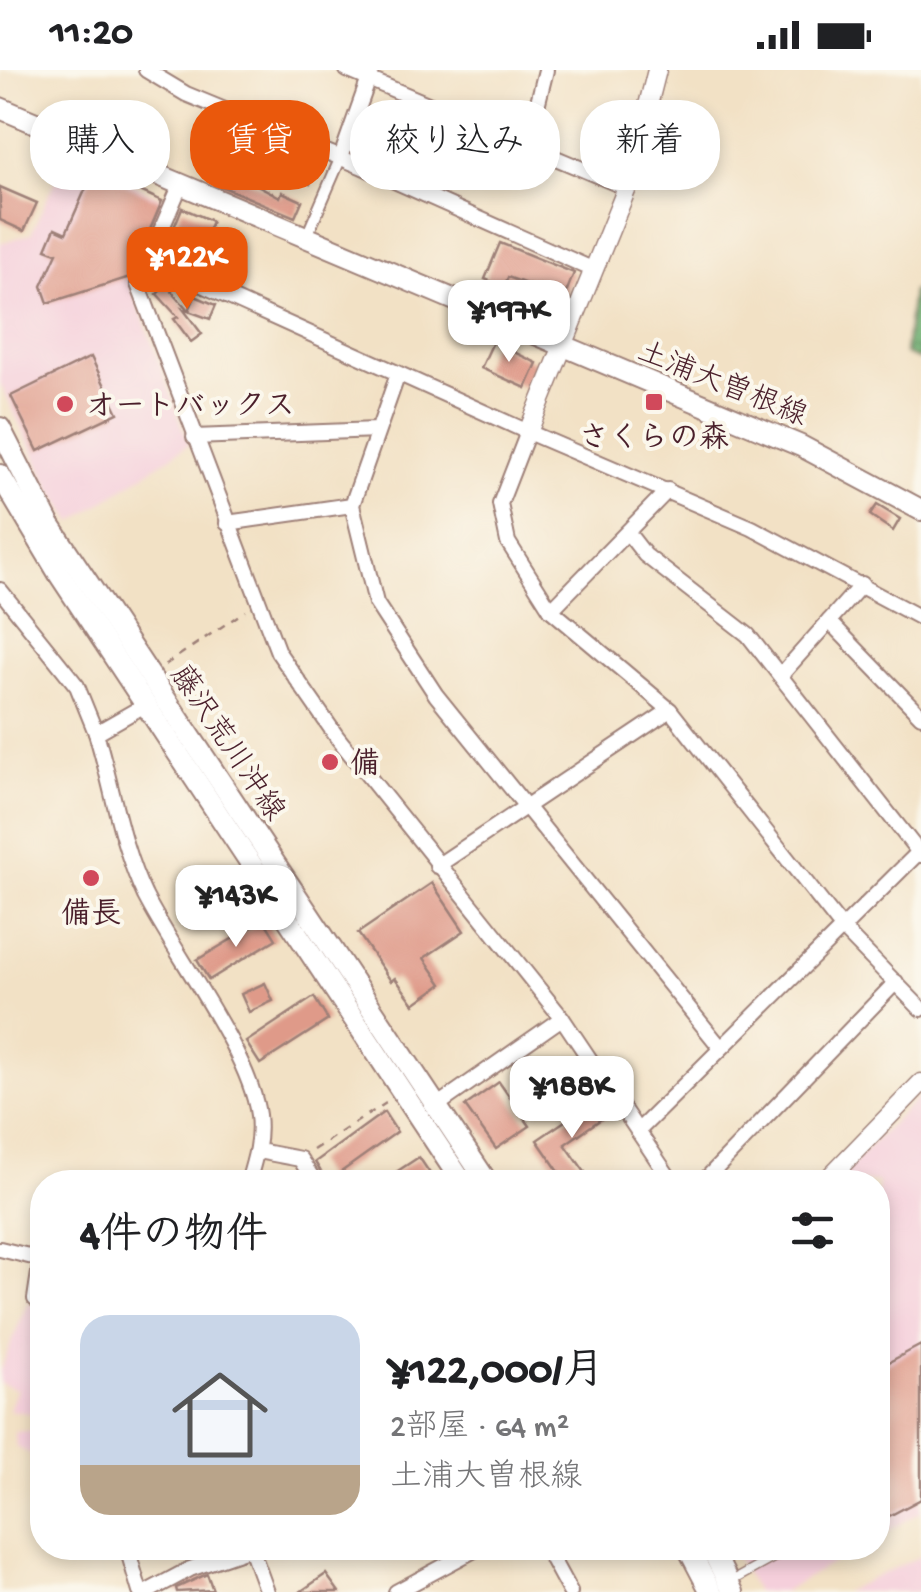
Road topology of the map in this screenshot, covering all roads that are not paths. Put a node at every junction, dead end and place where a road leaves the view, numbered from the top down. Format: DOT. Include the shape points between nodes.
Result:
graph roads {
  1 [pos="146,70"];
  2 [pos="347,70"];
  3 [pos="546,70"];
  4 [pos="657,70"];
  5 [pos="371,75"];
  6 [pos="426,100"];
  7 [pos="538,100"];
  8 [pos="649,100"];
  9 [pos="0,108"];
  10 [pos="340,157"];
  11 [pos="180,186"];
  12 [pos="626,190"];
  13 [pos="309,231"];
  14 [pos="149,261"];
  15 [pos="594,270"];
  16 [pos="562,349"];
  17 [pos="398,374"];
  18 [pos="0,428"];
  19 [pos="377,430"];
  20 [pos="528,432"];
  21 [pos="194,437"];
  22 [pos="0,476"];
  23 [pos="668,490"];
  24 [pos="352,504"];
  25 [pos="921,510"];
  26 [pos="227,523"];
  27 [pos="628,533"];
  28 [pos="862,584"];
  29 [pos="0,590"];
  30 [pos="551,610"];
  31 [pos="921,618"];
  32 [pos="829,621"];
  33 [pos="781,675"];
  34 [pos="145,705"];
  35 [pos="670,710"];
  36 [pos="921,716"];
  37 [pos="96,734"];
  38 [pos="526,804"];
  39 [pos="920,852"];
  40 [pos="437,866"];
  41 [pos="842,928"];
  42 [pos="896,982"];
  43 [pos="921,1010"];
  44 [pos="562,1018"];
  45 [pos="721,1048"];
  46 [pos="921,1082"];
  47 [pos="436,1107"];
  48 [pos="638,1131"];
  49 [pos="258,1151"];
  50 [pos="252,1170"];
  51 [pos="307,1170"];
  52 [pos="454,1170"];
  53 [pos="478,1170"];
  54 [pos="664,1170"];
  55 [pos="715,1170"];
  56 [pos="837,1170"];
  57 [pos="0,1249"];
  58 [pos="30,1256"];
  59 [pos="132,1560"];
  60 [pos="216,1560"];
  61 [pos="255,1560"];
  62 [pos="456,1560"];
  63 [pos="553,1560"];
  64 [pos="699,1560"];
  65 [pos="715,1560"];
  66 [pos="769,1560"];
  67 [pos="724,1589"];
  68 [pos="144,1592"];
  69 [pos="267,1592"];
  70 [pos="396,1592"];
  71 [pos="570,1592"];
  1 -- 10 [label="street" via="186,94"];
  2 -- 5 [label="street"];
  3 -- 7 [label="street"];
  4 -- 8 [label="street"];
  5 -- 6 [label="street"];
  5 -- 10 [label="street"];
  9 -- 11 [label="main road, 土浦大曽根線"];
  10 -- 13 [label="street"];
  10 -- 15 [label="street"];
  11 -- 14 [label="street"];
  11 -- 16 [label="main road, 土浦大曽根線"];
  12 -- 15 [label="street"];
  14 -- 17 [label="street"];
  14 -- 21 [label="street" via="138,284"];
  15 -- 16 [label="street"];
  16 -- 20 [label="street"];
  16 -- 25 [label="main road, 土浦大曽根線" via="801,446"];
  17 -- 19 [label="street"];
  17 -- 20 [label="street"];
  18 -- 47 [label="main road, 藤沢荒川沖線" via="60,540"];
  19 -- 21 [label="street"];
  19 -- 24 [label="street"];
  20 -- 23 [label="street"];
  20 -- 30 [label="street" via="500,504 508,542"];
  21 -- 26 [label="street"];
  22 -- 34 [label="main road, 藤沢荒川沖線"];
  23 -- 27 [label="street"];
  23 -- 28 [label="street"];
  24 -- 26 [label="street"];
  24 -- 38 [label="street" via="376,603 436,695"];
  26 -- 40 [label="street" via="278,652"];
  27 -- 30 [label="street"];
  27 -- 33 [label="street" via="645,555 748,634"];
  28 -- 31 [label="street"];
  28 -- 32 [label="street"];
  29 -- 37 [label="street" via="76,686"];
  30 -- 35 [label="street"];
  32 -- 33 [label="street"];
  32 -- 36 [label="street"];
  33 -- 39 [label="street"];
  34 -- 37 [label="street"];
  34 -- 52 [label="main road, 藤沢荒川沖線"];
  35 -- 38 [label="street"];
  35 -- 41 [label="street"];
  37 -- 49 [label="street" via="119,829 144,894 248,1078"];
  38 -- 40 [label="street"];
  38 -- 45 [label="street"];
  39 -- 41 [label="street"];
  40 -- 44 [label="street"];
  41 -- 42 [label="street"];
  41 -- 45 [label="street"];
  42 -- 43 [label="street"];
  42 -- 55 [label="street"];
  44 -- 47 [label="street"];
  44 -- 48 [label="street"];
  45 -- 48 [label="street"];
  46 -- 56 [label="street"];
  47 -- 53 [label="main road, 藤沢荒川沖線"];
  48 -- 54 [label="street"];
  49 -- 50 [label="street"];
  49 -- 51 [label="street" via="300,1159"];
  57 -- 58 [label="street"];
  59 -- 68 [label="street"];
  60 -- 68 [label="street"];
  61 -- 69 [label="street"];
  62 -- 70 [label="street"];
  63 -- 71 [label="street"];
  64 -- 67 [label="main road"];
  65 -- 67 [label="main road"];
  66 -- 67 [label="lane"];
}
